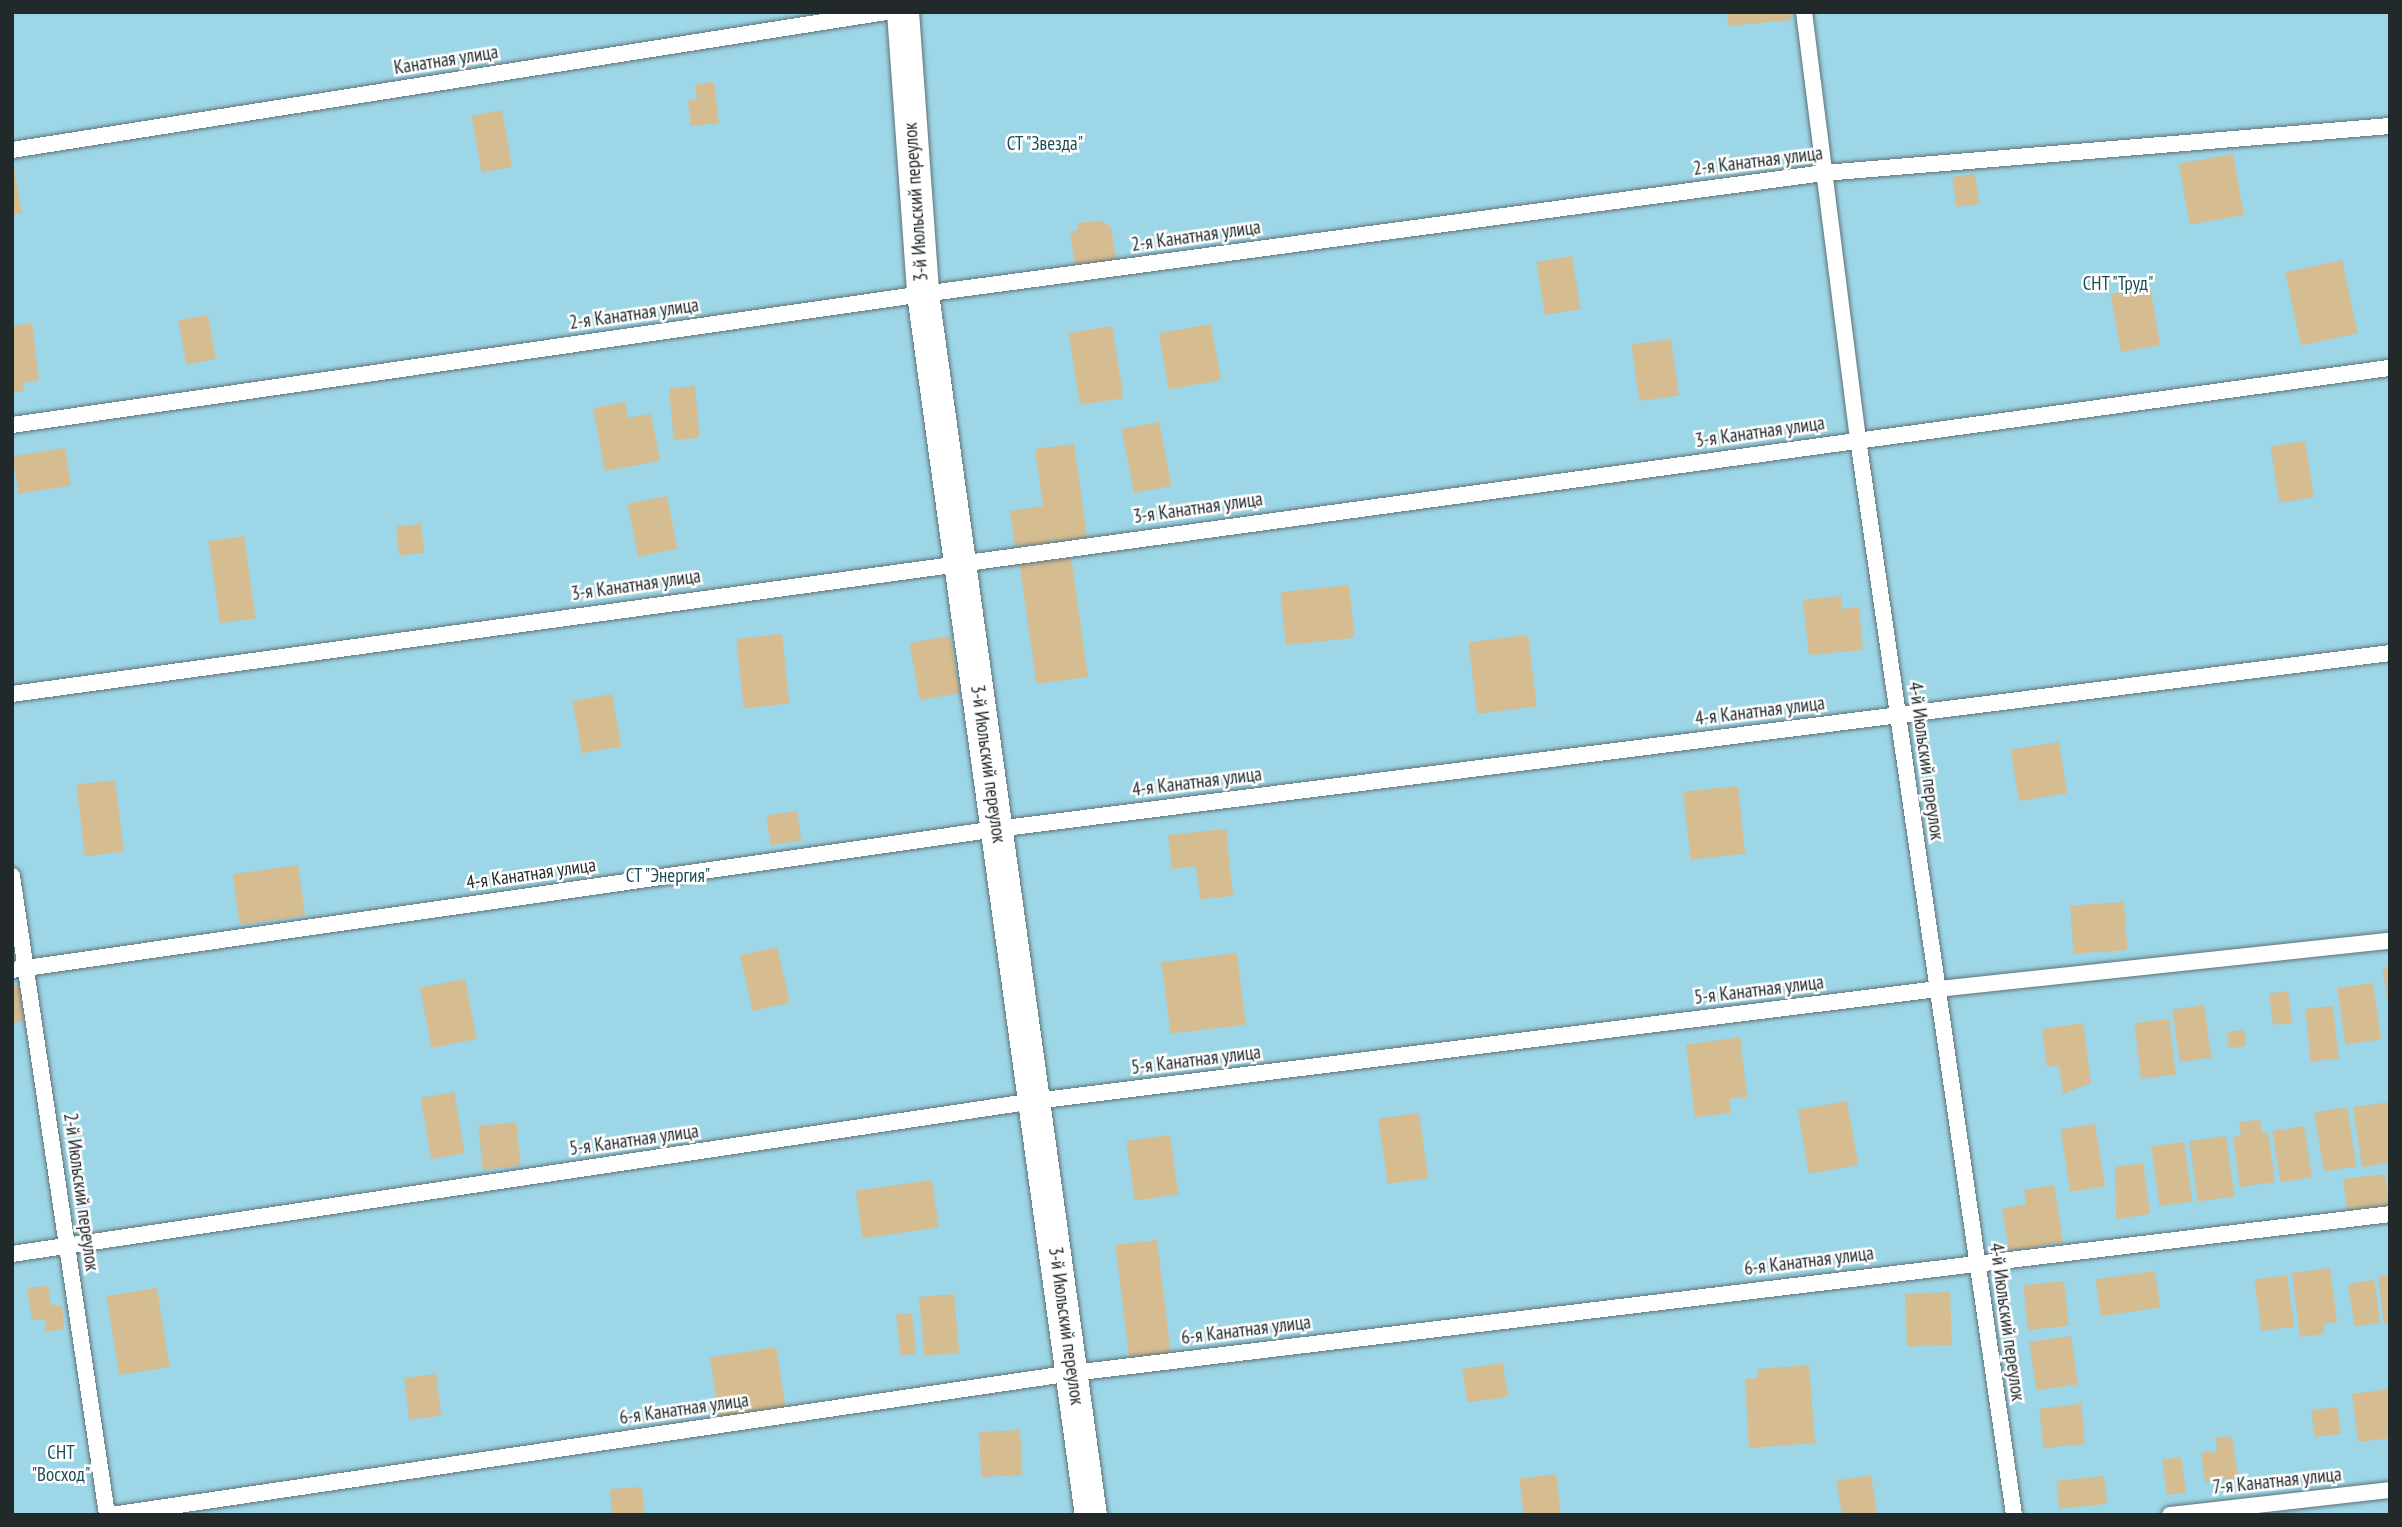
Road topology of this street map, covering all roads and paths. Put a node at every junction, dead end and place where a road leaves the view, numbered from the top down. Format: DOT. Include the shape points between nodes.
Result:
graph roads {
  1 [pos="886,12"];
  2 [pos="903,12"];
  3 [pos="1804,12"];
  4 [pos="2390,126"];
  5 [pos="12,150"];
  6 [pos="1824,173"];
  7 [pos="923,294"];
  8 [pos="2390,368"];
  9 [pos="12,425"];
  10 [pos="1858,439"];
  11 [pos="960,561"];
  12 [pos="2390,653"];
  13 [pos="12,694"];
  14 [pos="1898,714"];
  15 [pos="997,829"];
  16 [pos="12,876"];
  17 [pos="2390,941"];
  18 [pos="19,969"];
  19 [pos="1938,989"];
  20 [pos="1035,1101"];
  21 [pos="2390,1214"];
  22 [pos="67,1245"];
  23 [pos="12,1254"];
  24 [pos="1977,1262"];
  25 [pos="1073,1373"];
  26 [pos="2390,1490"];
  27 [pos="109,1515"];
  28 [pos="1091,1515"];
  29 [pos="2014,1515"];
  30 [pos="2170,1515"];
  1 -- 5 [label="lane, Канатная улица"];
  2 -- 7 [label="street, 3-й Июльский переулок"];
  3 -- 6 [label="lane, 4-й Июльский переулок"];
  4 -- 6 [label="lane, 2-я Канатная улица"];
  6 -- 7 [label="lane, 2-я Канатная улица"];
  6 -- 10 [label="lane, 4-й Июльский переулок"];
  7 -- 9 [label="lane, 2-я Канатная улица"];
  7 -- 11 [label="street, 3-й Июльский переулок"];
  8 -- 10 [label="lane, 3-я Канатная улица"];
  10 -- 11 [label="lane, 3-я Канатная улица"];
  10 -- 14 [label="lane, 4-й Июльский переулок"];
  11 -- 13 [label="lane, 3-я Канатная улица"];
  11 -- 15 [label="street, 3-й Июльский переулок"];
  12 -- 14 [label="lane, 4-я Канатная улица"];
  14 -- 15 [label="lane, 4-я Канатная улица"];
  14 -- 19 [label="lane, 4-й Июльский переулок"];
  15 -- 18 [label="lane, 4-я Канатная улица"];
  15 -- 20 [label="street, 3-й Июльский переулок"];
  16 -- 18 [label="lane, 2-й Июльский переулок"];
  17 -- 19 [label="lane, 5-я Канатная улица"];
  18 -- 22 [label="lane, 2-й Июльский переулок"];
  19 -- 20 [label="lane, 5-я Канатная улица"];
  19 -- 24 [label="lane, 4-й Июльский переулок"];
  20 -- 22 [label="lane, 5-я Канатная улица"];
  20 -- 25 [label="street, 3-й Июльский переулок"];
  21 -- 24 [label="lane, 6-я Канатная улица"];
  22 -- 23 [label="lane, 5-я Канатная улица"];
  22 -- 27 [label="lane, 2-й Июльский переулок"];
  24 -- 25 [label="lane, 6-я Канатная улица"];
  24 -- 29 [label="lane, 4-й Июльский переулок"];
  25 -- 27 [label="lane, 6-я Канатная улица"];
  25 -- 28 [label="street, 3-й Июльский переулок"];
  26 -- 30 [label="lane, 7-я Канатная улица"];
}
